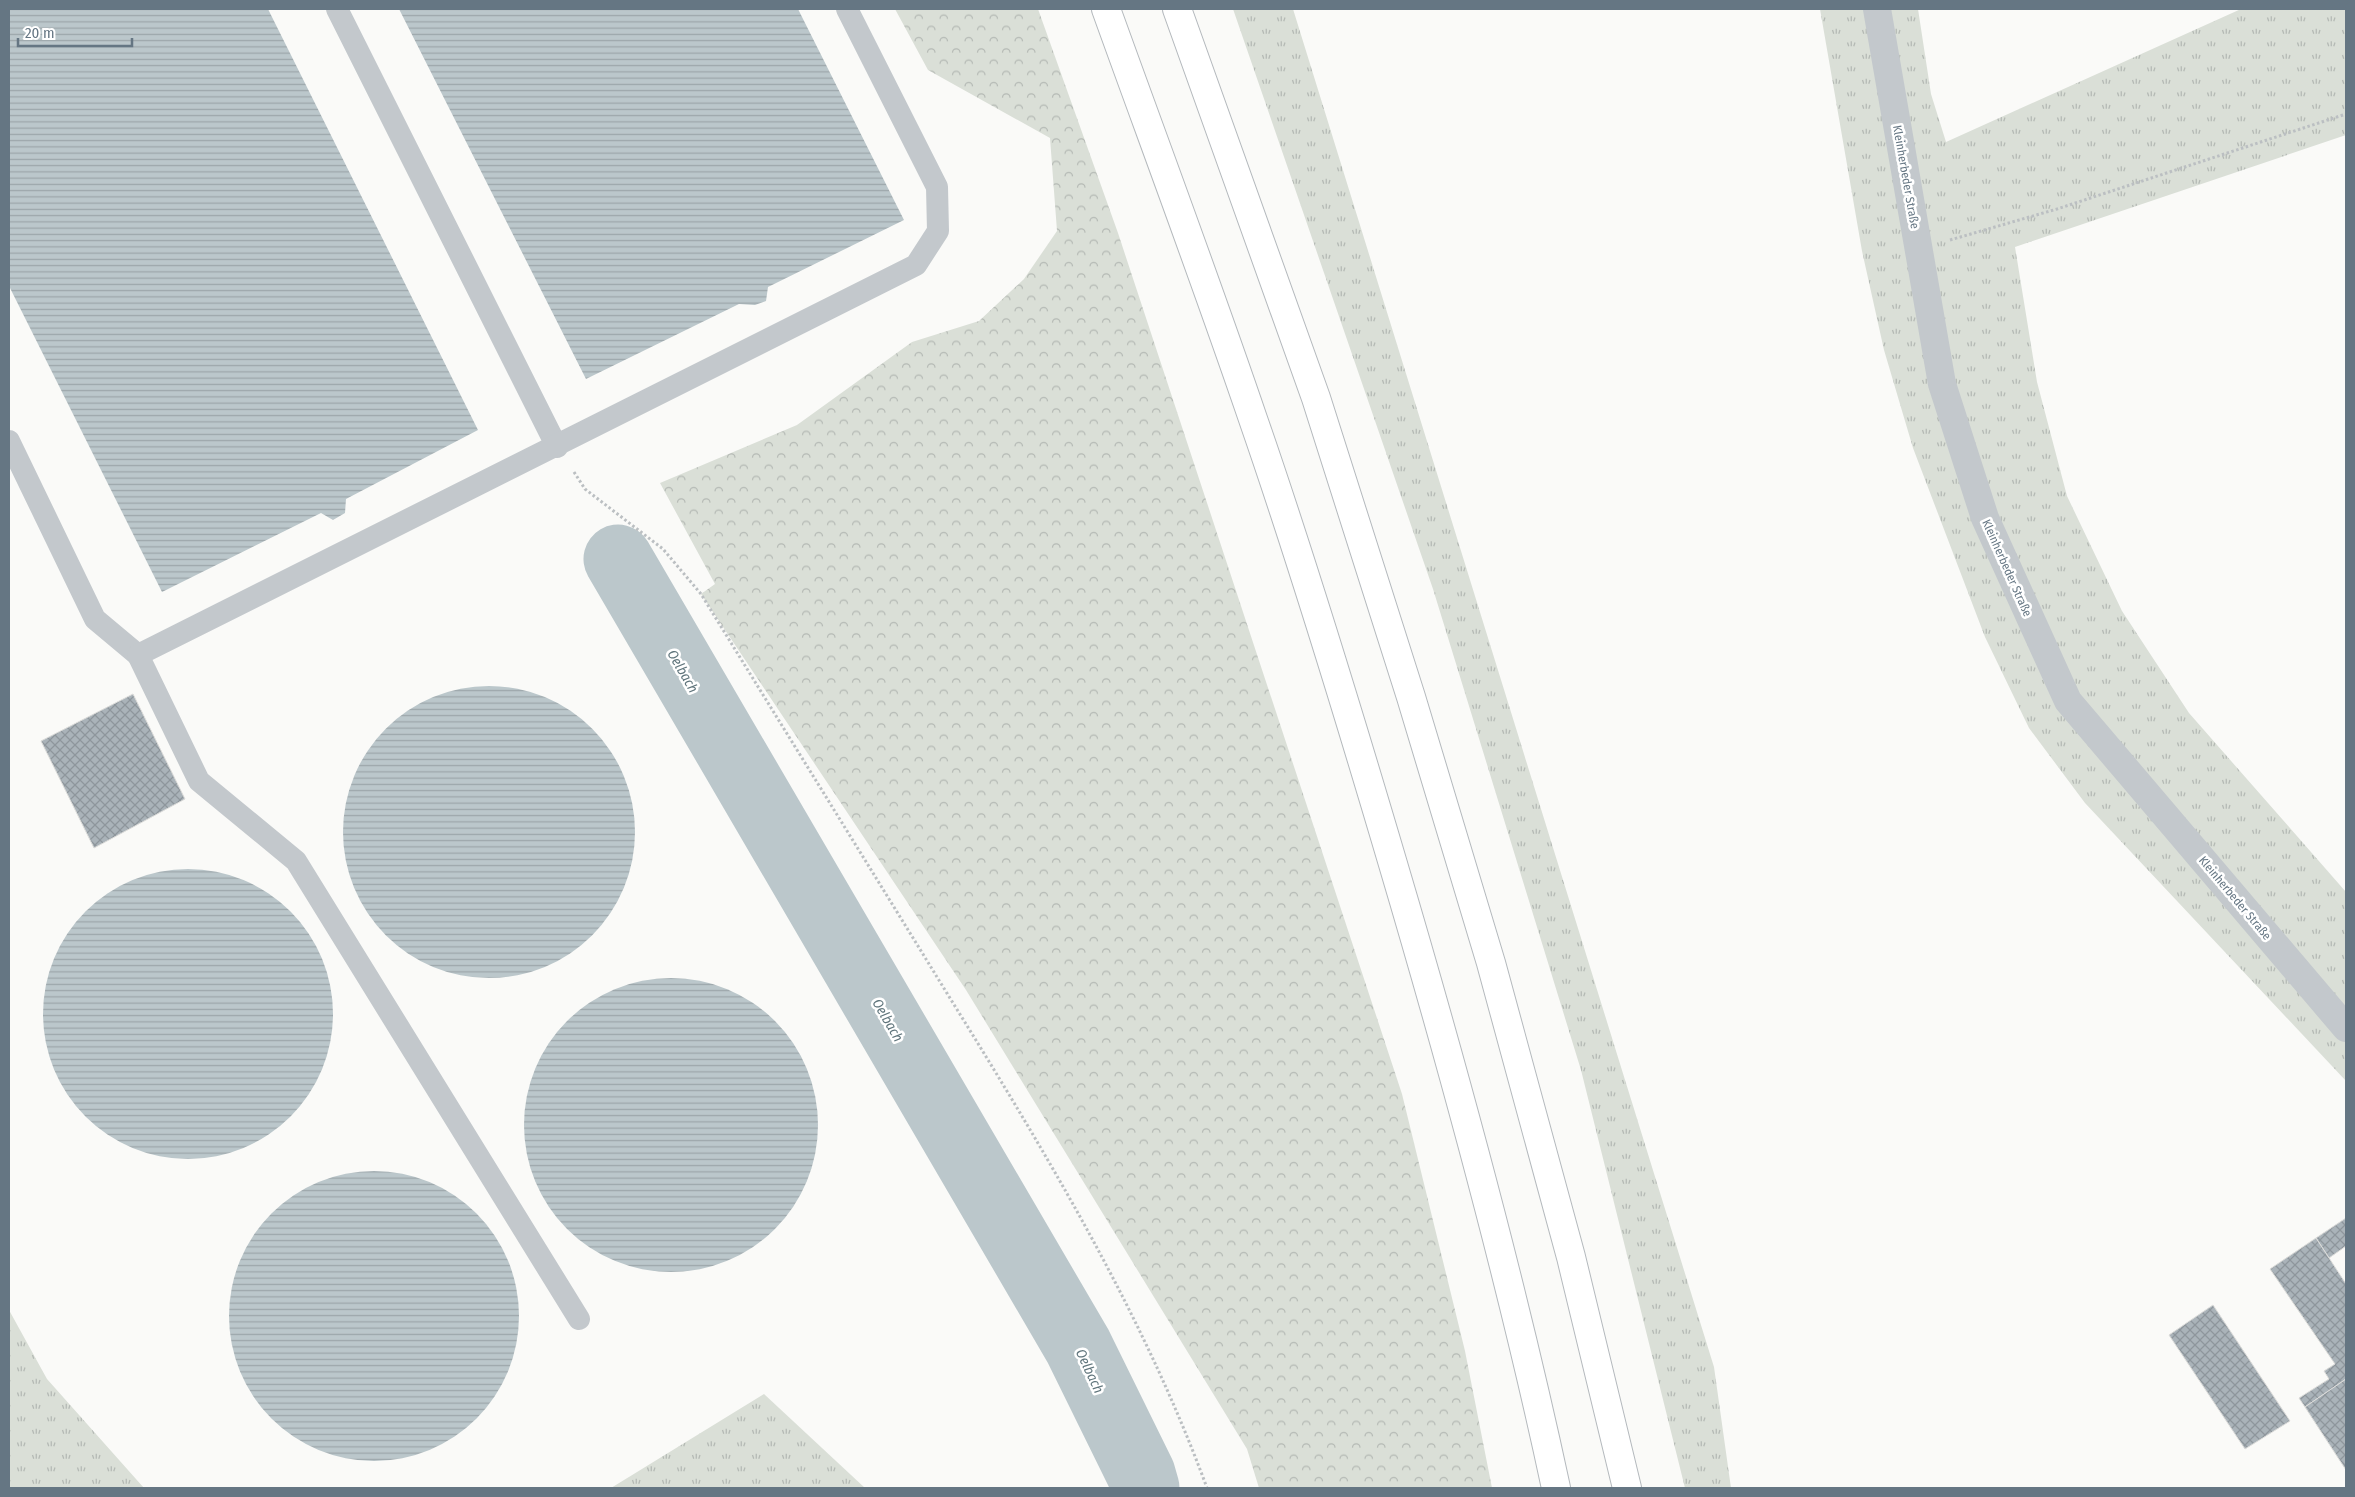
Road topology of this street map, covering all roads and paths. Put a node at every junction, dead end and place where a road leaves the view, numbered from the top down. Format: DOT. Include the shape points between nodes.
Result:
graph roads {
  1 [pos="337,9"];
  2 [pos="847,9"];
  3 [pos="1106,9"];
  4 [pos="1177,9"];
  5 [pos="1877,9"];
  6 [pos="2346,114"];
  7 [pos="1918,248"];
  8 [pos="9,441"];
  9 [pos="557,447"];
  10 [pos="138,655"];
  11 [pos="2346,1028"];
  12 [pos="579,1319"];
  13 [pos="1207,1488"];
  14 [pos="1556,1488"];
  15 [pos="1627,1488"];
  1 -- 9 [label="lane"];
  2 -- 9 [label="lane" via="937,187 938,231 916,265"];
  3 -- 14 [label="highway" via="1253,419 1344,700 1427,979 1483,1184 1534,1385"];
  4 -- 15 [label="highway" via="1316,398 1411,697 1496,982 1571,1257"];
  5 -- 7 [label="street, Kleinherbeder Straße"];
  6 -- 7 [label="path" via="2057,209"];
  7 -- 11 [label="street, Kleinherbeder Straße" via="1942,384 1985,518 2068,702"];
  8 -- 10 [label="lane" via="95,619"];
  9 -- 10 [label="lane"];
  9 -- 13 [label="path" via="585,489 663,549 706,602 1037,1139 1119,1285 1186,1432"];
  10 -- 12 [label="lane" via="200,781 296,860"];
}
